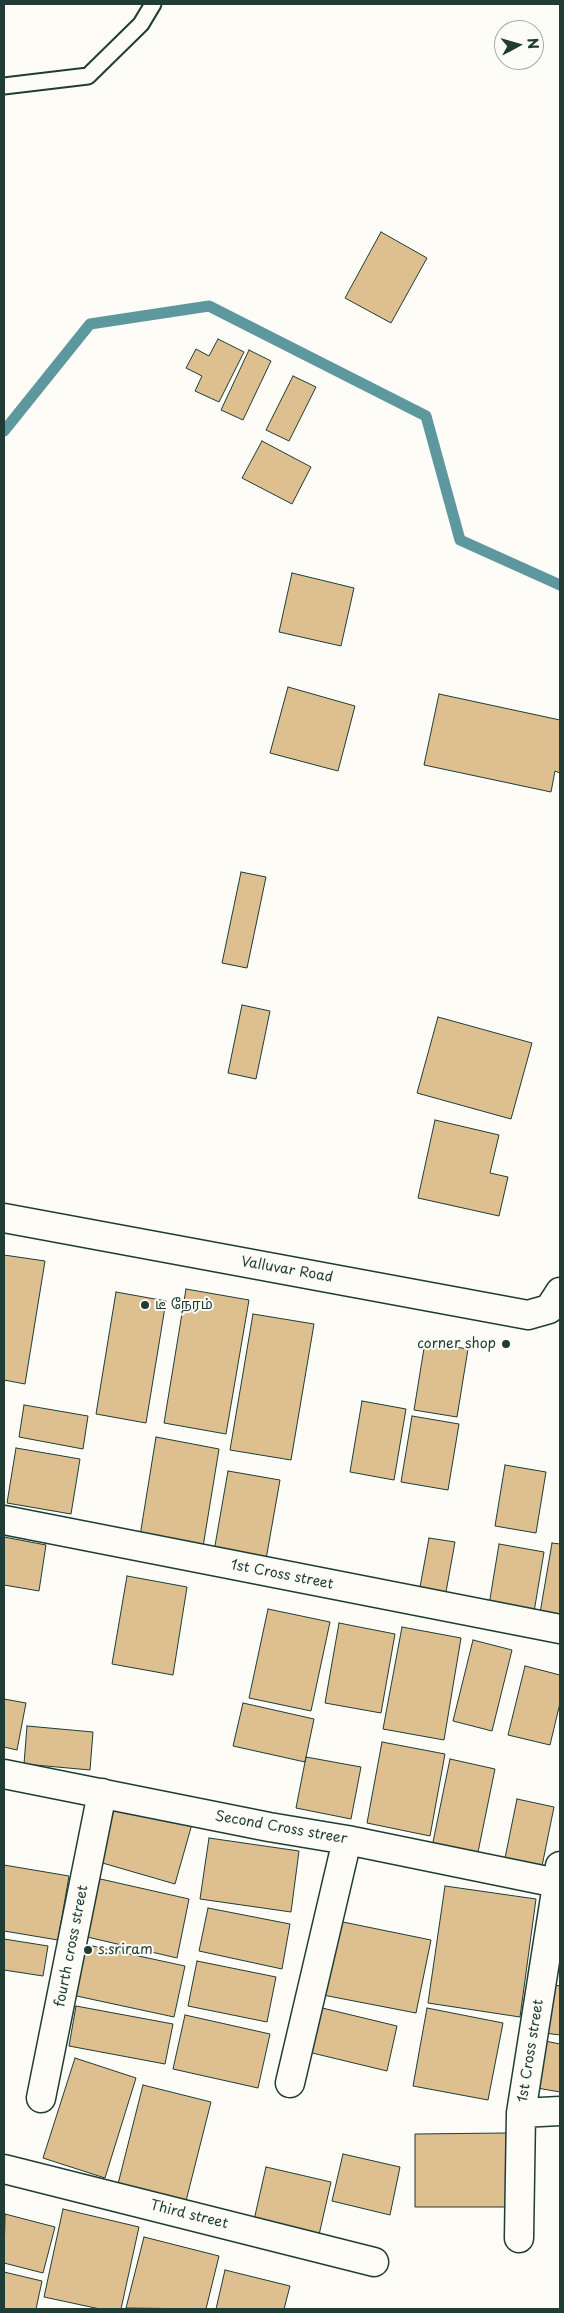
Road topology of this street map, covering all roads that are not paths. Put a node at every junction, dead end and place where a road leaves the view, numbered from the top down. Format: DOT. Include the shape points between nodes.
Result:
graph roads {
  1 [pos="153,4"];
  2 [pos="4,86"];
  3 [pos="4,1218"];
  4 [pos="560,1292"];
  5 [pos="4,1520"];
  6 [pos="560,1629"];
  7 [pos="4,1774"];
  8 [pos="102,1793"];
  9 [pos="347,1840"];
  10 [pos="559,1874"];
  11 [pos="551,1978"];
  12 [pos="290,2083"];
  13 [pos="41,2098"];
  14 [pos="560,2111"];
  15 [pos="521,2113"];
  16 [pos="4,2169"];
  17 [pos="519,2238"];
  18 [pos="374,2262"];
  1 -- 2 [label="lane" via="141,24 88,76"];
  3 -- 4 [label="street, Valluvar Road" via="528,1315 549,1309"];
  5 -- 6 [label="street, 1st Cross street"];
  7 -- 8 [label="street, Second Cross streer"];
  8 -- 9 [label="street, Second Cross streer"];
  8 -- 13 [label="street, fourth cross street"];
  9 -- 10 [label="street, Second Cross streer"];
  9 -- 12 [label="street"];
  10 -- 11 [label="street, 1st Cross street"];
  11 -- 15 [label="street, 1st Cross street"];
  14 -- 15 [label="street"];
  15 -- 17 [label="street, 1st Cross street"];
  16 -- 18 [label="street, Third street"];
}
